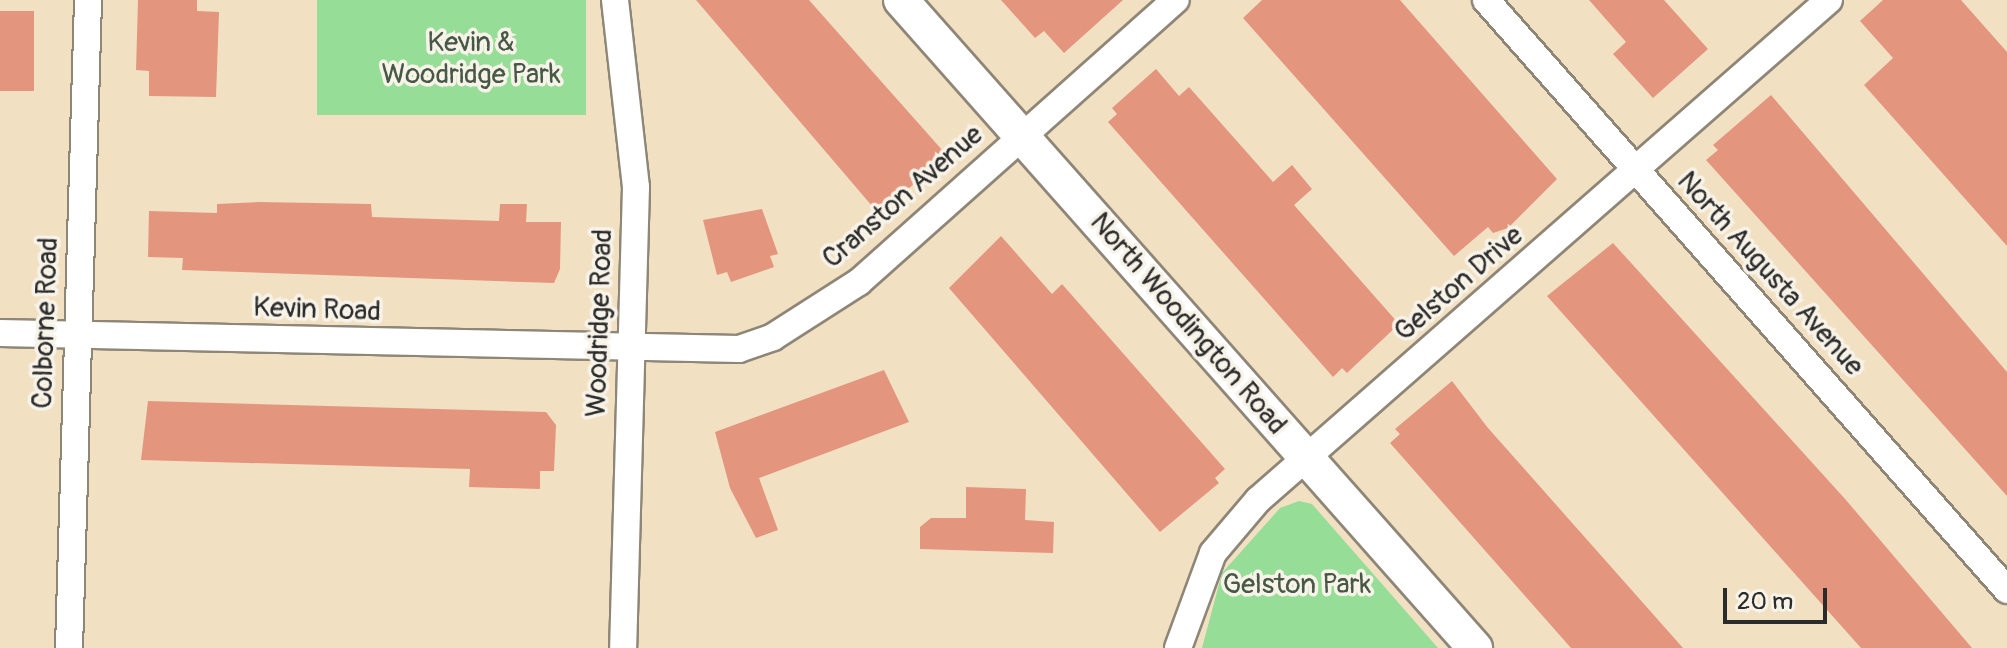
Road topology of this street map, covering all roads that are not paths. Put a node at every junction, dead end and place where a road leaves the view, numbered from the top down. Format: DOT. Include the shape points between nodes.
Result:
graph roads {
  1 [pos="88,0"];
  2 [pos="615,0"];
  3 [pos="901,0"];
  4 [pos="1175,0"];
  5 [pos="1486,0"];
  6 [pos="1829,0"];
  7 [pos="1022,136"];
  8 [pos="1636,171"];
  9 [pos="0,333"];
  10 [pos="77,335"];
  11 [pos="631,351"];
  12 [pos="1308,459"];
  13 [pos="2007,590"];
  14 [pos="69,648"];
  15 [pos="623,648"];
  16 [pos="1178,648"];
  17 [pos="1475,648"];
  1 -- 10 [label="street, Colborne Road"];
  2 -- 11 [label="street, Woodridge Road" via="636,187"];
  3 -- 7 [label="street, North Woodington Road"];
  4 -- 7 [label="street, Cranston Avenue"];
  5 -- 8 [label="street, North Augusta Avenue"];
  6 -- 8 [label="street, Gelston Drive"];
  7 -- 11 [label="street, Cranston Avenue" via="859,282 784,331 739,349"];
  7 -- 12 [label="street, North Woodington Road"];
  8 -- 12 [label="street, Gelston Drive"];
  8 -- 13 [label="street, North Augusta Avenue"];
  9 -- 10 [label="street, Kevin Road"];
  10 -- 11 [label="street, Kevin Road"];
  10 -- 14 [label="street, Colborne Road"];
  11 -- 15 [label="street, Woodridge Road"];
  12 -- 16 [label="street, Gelston Drive" via="1258,500 1213,553"];
  12 -- 17 [label="street, North Woodington Road"];
}
